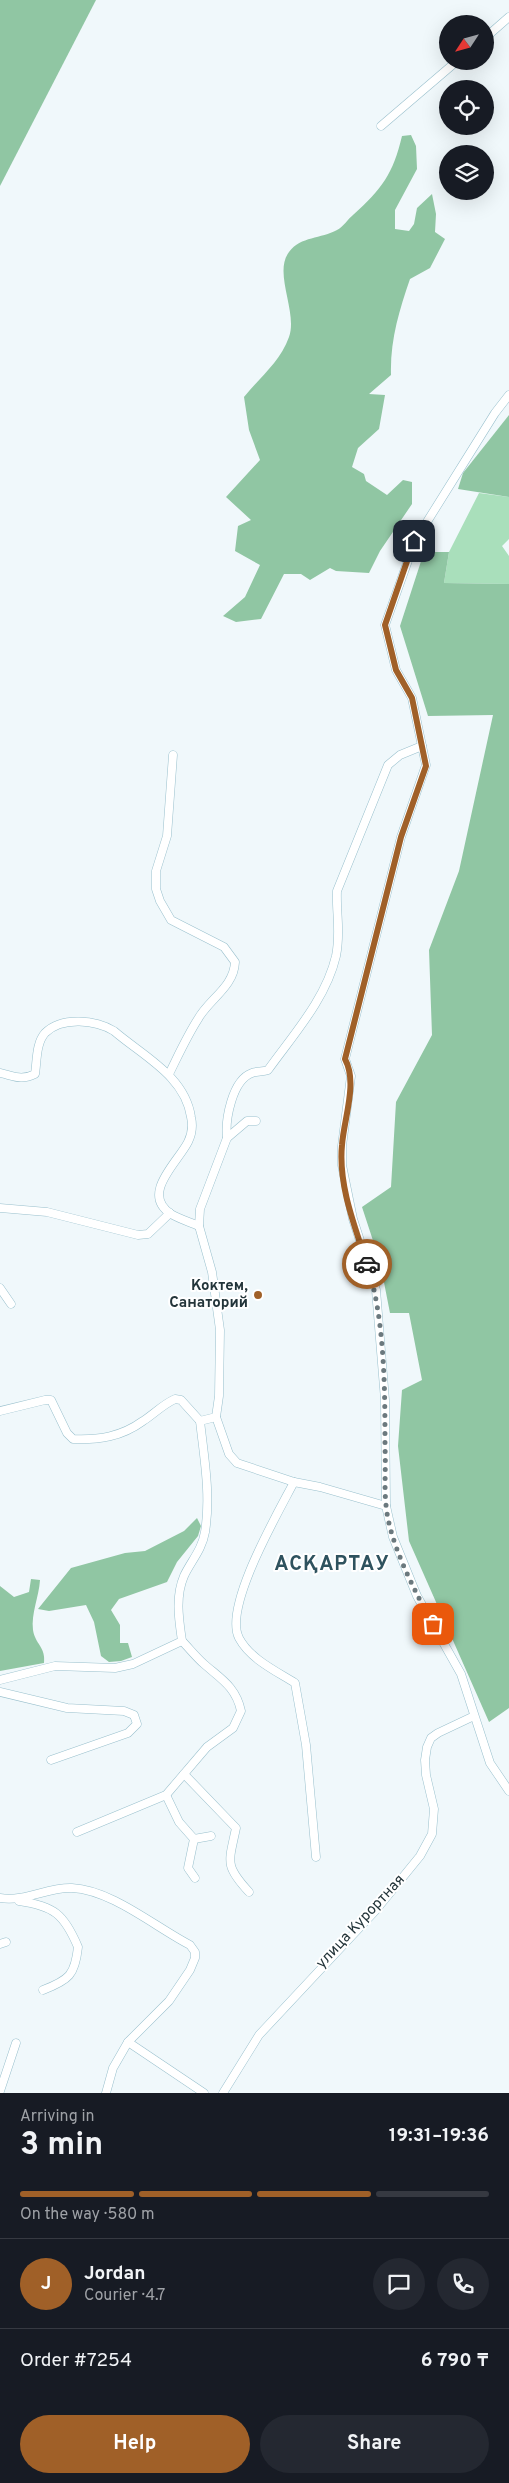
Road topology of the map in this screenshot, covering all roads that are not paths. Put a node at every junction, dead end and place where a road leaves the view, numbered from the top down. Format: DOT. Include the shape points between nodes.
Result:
graph roads {
  1 [pos="509,17"];
  2 [pos="494,30"];
  3 [pos="446,70"];
  4 [pos="381,126"];
  5 [pos="509,395"];
  6 [pos="422,746"];
  7 [pos="173,755"];
  8 [pos="0,1073"];
  9 [pos="169,1074"];
  10 [pos="256,1120"];
  11 [pos="227,1138"];
  12 [pos="0,1208"];
  13 [pos="170,1213"];
  14 [pos="199,1226"];
  15 [pos="0,1288"];
  16 [pos="11,1304"];
  17 [pos="0,1411"];
  18 [pos="216,1417"];
  19 [pos="200,1421"];
  20 [pos="294,1482"];
  21 [pos="386,1506"];
  22 [pos="182,1641"];
  23 [pos="0,1680"];
  24 [pos="0,1692"];
  25 [pos="474,1716"];
  26 [pos="52,1760"];
  27 [pos="184,1774"];
  28 [pos="509,1791"];
  29 [pos="166,1795"];
  30 [pos="77,1832"];
  31 [pos="211,1836"];
  32 [pos="194,1839"];
  33 [pos="316,1857"];
  34 [pos="195,1878"];
  35 [pos="249,1892"];
  36 [pos="0,1898"];
  37 [pos="15,1900"];
  38 [pos="43,1990"];
  39 [pos="128,2042"];
  40 [pos="16,2043"];
  41 [pos="0,2091"];
  42 [pos="106,2093"];
  43 [pos="204,2093"];
  44 [pos="222,2093"];
  1 -- 2 [label="street"];
  3 -- 4 [label="street"];
  5 -- 6 [label="street" via="414,541 385,625 396,670 412,698"];
  6 -- 11 [label="street" via="400,755 388,765 337,891 340,920 336,956 325,985 312,1010 268,1070 253,1073 235,1093 227,1114"];
  6 -- 21 [label="street" via="426,766 401,837 346,1058 351,1076 342,1165 353,1219 376,1290 385,1400"];
  7 -- 9 [label="street" via="167,836 156,872 156,889 165,911 175,923 224,947 236,962 233,975 224,989 198,1017"];
  8 -- 9 [label="street" via="18,1078 34,1074 45,1033 67,1023 84,1022 106,1026"];
  9 -- 13 [label="street" via="187,1101 193,1128 187,1144 159,1188 159,1196"];
  10 -- 11 [label="street" via="247,1121"];
  11 -- 14 [label="street" via="200,1209"];
  12 -- 13 [label="street" via="47,1212 138,1235 148,1234"];
  13 -- 14 [label="street"];
  14 -- 18 [label="street" via="212,1272 220,1330"];
  15 -- 16 [label="street"];
  17 -- 19 [label="street" via="51,1400 73,1439 97,1440 121,1434 175,1399 181,1400"];
  18 -- 19 [label="street"];
  18 -- 20 [label="street" via="229,1454 237,1462"];
  19 -- 22 [label="street" via="207,1514 201,1549 184,1577 178,1602"];
  20 -- 21 [label="street" via="320,1486"];
  20 -- 33 [label="street" via="247,1576 240,1597 237,1633 260,1661 295,1683 306,1745"];
  21 -- 25 [label="street" via="393,1537 417,1596 461,1674"];
  22 -- 23 [label="street" via="134,1664 115,1668 55,1666"];
  22 -- 27 [label="street" via="225,1680 235,1692 241,1711 233,1728 207,1747"];
  24 -- 26 [label="street" via="67,1708 124,1711 134,1716 137,1724 128,1733"];
  25 -- 28 [label="street" via="490,1763"];
  25 -- 44 [label="street, улица Курортная" via="432,1738 425,1760 434,1809 432,1834 420,1856 376,1910 259,2035"];
  27 -- 29 [label="street"];
  27 -- 35 [label="street" via="236,1828 229,1864"];
  29 -- 30 [label="street"];
  29 -- 32 [label="street" via="172,1811"];
  31 -- 32 [label="street"];
  32 -- 34 [label="street" via="188,1868"];
  36 -- 37 [label="street"];
  37 -- 38 [label="street" via="50,1908 64,1921 78,1947 71,1974 63,1983"];
  37 -- 39 [label="street" via="72,1888 104,1896 190,1945 195,1958 180,1987"];
  39 -- 42 [label="street" via="114,2068"];
  39 -- 43 [label="street"];
  40 -- 41 [label="street"];
}
